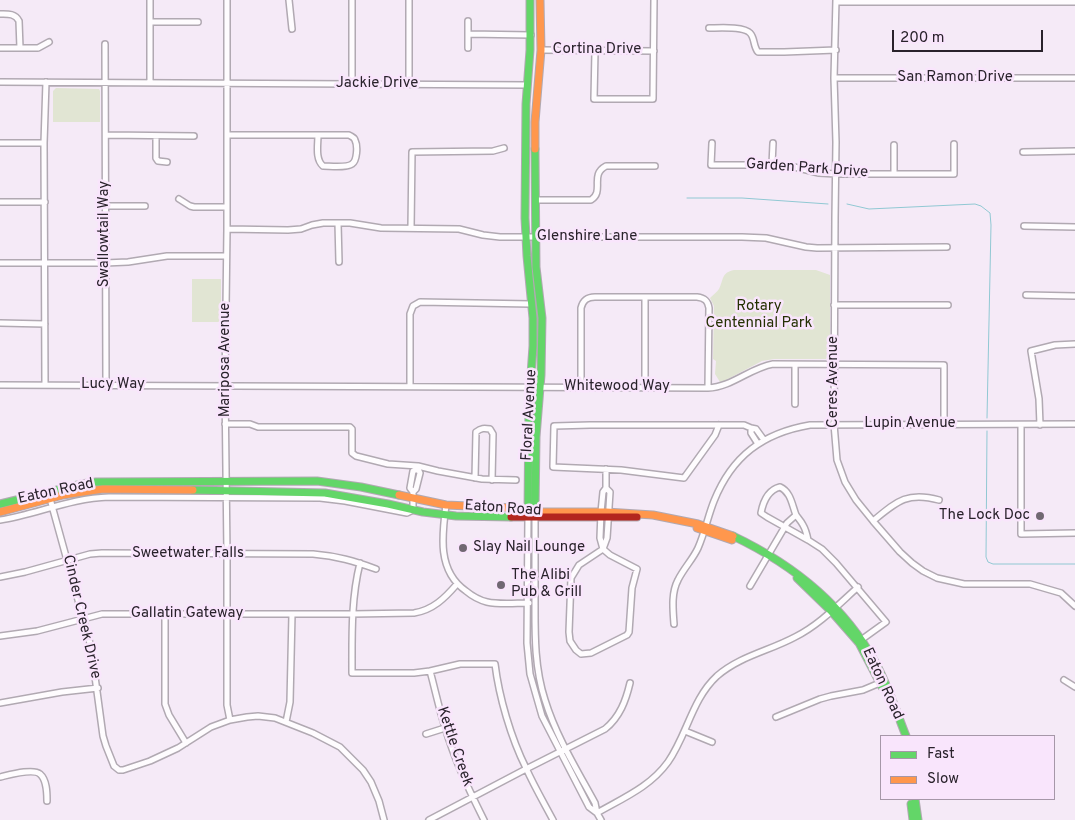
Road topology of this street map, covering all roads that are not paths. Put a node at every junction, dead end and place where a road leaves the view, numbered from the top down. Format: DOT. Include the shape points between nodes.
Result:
graph roads {
  1 [pos="150,0"];
  2 [pos="227,0"];
  3 [pos="289,0"];
  4 [pos="352,0"];
  5 [pos="409,0"];
  6 [pos="530,0"];
  7 [pos="540,0"];
  8 [pos="654,0"];
  9 [pos="836,1"];
  10 [pos="1075,2"];
  11 [pos="0,14"];
  12 [pos="150,22"];
  13 [pos="198,22"];
  14 [pos="468,22"];
  15 [pos="709,28"];
  16 [pos="292,30"];
  17 [pos="468,34"];
  18 [pos="531,35"];
  19 [pos="49,42"];
  20 [pos="105,44"];
  21 [pos="0,48"];
  22 [pos="20,48"];
  23 [pos="468,48"];
  24 [pos="541,50"];
  25 [pos="654,50"];
  26 [pos="836,50"];
  27 [pos="594,51"];
  28 [pos="834,78"];
  29 [pos="1075,78"];
  30 [pos="0,82"];
  31 [pos="46,82"];
  32 [pos="106,82"];
  33 [pos="150,82"];
  34 [pos="227,83"];
  35 [pos="352,84"];
  36 [pos="409,84"];
  37 [pos="527,85"];
  38 [pos="227,134"];
  39 [pos="318,135"];
  40 [pos="106,136"];
  41 [pos="156,136"];
  42 [pos="194,136"];
  43 [pos="0,143"];
  44 [pos="44,143"];
  45 [pos="712,143"];
  46 [pos="773,143"];
  47 [pos="954,144"];
  48 [pos="894,145"];
  49 [pos="504,148"];
  50 [pos="1075,151"];
  51 [pos="1023,152"];
  52 [pos="167,162"];
  53 [pos="772,165"];
  54 [pos="655,166"];
  55 [pos="894,173"];
  56 [pos="836,174"];
  57 [pos="179,199"];
  58 [pos="535,200"];
  59 [pos="0,202"];
  60 [pos="45,202"];
  61 [pos="105,206"];
  62 [pos="145,206"];
  63 [pos="227,208"];
  64 [pos="338,223"];
  65 [pos="1024,226"];
  66 [pos="1075,227"];
  67 [pos="411,228"];
  68 [pos="227,229"];
  69 [pos="526,236"];
  70 [pos="535,236"];
  71 [pos="947,247"];
  72 [pos="835,248"];
  73 [pos="226,256"];
  74 [pos="339,262"];
  75 [pos="0,263"];
  76 [pos="45,263"];
  77 [pos="105,263"];
  78 [pos="1026,295"];
  79 [pos="1075,296"];
  80 [pos="645,297"];
  81 [pos="531,304"];
  82 [pos="834,305"];
  83 [pos="948,305"];
  84 [pos="0,324"];
  85 [pos="45,324"];
  86 [pos="1075,344"];
  87 [pos="795,365"];
  88 [pos="835,365"];
  89 [pos="45,385"];
  90 [pos="106,385"];
  91 [pos="0,386"];
  92 [pos="225,386"];
  93 [pos="410,386"];
  94 [pos="581,387"];
  95 [pos="644,387"];
  96 [pos="530,388"];
  97 [pos="540,388"];
  98 [pos="708,388"];
  99 [pos="795,404"];
  100 [pos="225,424"];
  101 [pos="834,424"];
  102 [pos="944,424"];
  103 [pos="1021,424"];
  104 [pos="1040,424"];
  105 [pos="1075,424"];
  106 [pos="719,425"];
  107 [pos="751,428"];
  108 [pos="764,440"];
  109 [pos="758,444"];
  110 [pos="418,467"];
  111 [pos="606,469"];
  112 [pos="475,478"];
  113 [pos="492,480"];
  114 [pos="516,480"];
  115 [pos="226,481"];
  116 [pos="226,494"];
  117 [pos="413,495"];
  118 [pos="50,499"];
  119 [pos="939,500"];
  120 [pos="0,504"];
  121 [pos="446,505"];
  122 [pos="413,510"];
  123 [pos="0,512"];
  124 [pos="445,514"];
  125 [pos="531,514"];
  126 [pos="605,515"];
  127 [pos="796,515"];
  128 [pos="0,520"];
  129 [pos="873,521"];
  130 [pos="785,527"];
  131 [pos="705,528"];
  132 [pos="1075,534"];
  133 [pos="808,540"];
  134 [pos="603,549"];
  135 [pos="227,554"];
  136 [pos="767,556"];
  137 [pos="68,560"];
  138 [pos="360,563"];
  139 [pos="376,569"];
  140 [pos="0,577"];
  141 [pos="457,584"];
  142 [pos="750,586"];
  143 [pos="858,587"];
  144 [pos="535,602"];
  145 [pos="527,603"];
  146 [pos="1075,606"];
  147 [pos="833,609"];
  148 [pos="165,613"];
  149 [pos="227,614"];
  150 [pos="292,614"];
  151 [pos="352,614"];
  152 [pos="84,619"];
  153 [pos="674,624"];
  154 [pos="0,636"];
  155 [pos="861,640"];
  156 [pos="430,671"];
  157 [pos="1064,680"];
  158 [pos="883,682"];
  159 [pos="630,683"];
  160 [pos="1075,687"];
  161 [pos="98,688"];
  162 [pos="0,703"];
  163 [pos="776,717"];
  164 [pos="230,720"];
  165 [pos="286,722"];
  166 [pos="445,728"];
  167 [pos="685,731"];
  168 [pos="426,734"];
  169 [pos="901,735"];
  170 [pos="906,735"];
  171 [pos="712,742"];
  172 [pos="186,743"];
  173 [pos="566,749"];
  174 [pos="560,752"];
  175 [pos="526,769"];
  176 [pos="0,777"];
  177 [pos="473,798"];
  178 [pos="911,800"];
  179 [pos="915,800"];
  180 [pos="47,801"];
  181 [pos="597,813"];
  182 [pos="384,820"];
  183 [pos="429,820"];
  184 [pos="484,820"];
  185 [pos="554,820"];
  186 [pos="601,820"];
  187 [pos="913,820"];
  188 [pos="918,820"];
  1 -- 12 [label="street"];
  2 -- 34 [label="street, Mariposa Avenue"];
  3 -- 16 [label="street"];
  4 -- 35 [label="street"];
  5 -- 36 [label="street"];
  6 -- 18 [label="street, Floral Avenue"];
  7 -- 24 [label="street, Floral Avenue"];
  8 -- 25 [label="street"];
  9 -- 10 [label="street"];
  9 -- 26 [label="street, Ceres Avenue"];
  11 -- 22 [label="street" via="18,18"];
  12 -- 13 [label="street"];
  12 -- 33 [label="street"];
  14 -- 17 [label="street"];
  15 -- 26 [label="street" via="748,31 758,52"];
  17 -- 18 [label="street"];
  17 -- 23 [label="street"];
  18 -- 37 [label="street, Floral Avenue"];
  19 -- 22 [label="street" via="38,48"];
  20 -- 32 [label="street, Swallowtail Way"];
  21 -- 22 [label="street"];
  24 -- 27 [label="street, Cortina Drive"];
  24 -- 58 [label="street, Floral Avenue" via="535,122"];
  25 -- 27 [label="street, Cortina Drive"];
  25 -- 27 [label="street" via="653,100 594,99"];
  26 -- 28 [label="street, Ceres Avenue"];
  28 -- 29 [label="street, San Ramon Drive"];
  28 -- 56 [label="street, Ceres Avenue"];
  30 -- 31 [label="street, Jackie Drive"];
  31 -- 32 [label="street, Jackie Drive"];
  31 -- 44 [label="street"];
  32 -- 33 [label="street, Jackie Drive"];
  32 -- 40 [label="street, Swallowtail Way"];
  33 -- 34 [label="street, Jackie Drive"];
  34 -- 35 [label="street, Jackie Drive"];
  34 -- 38 [label="street, Mariposa Avenue"];
  35 -- 36 [label="street, Jackie Drive"];
  36 -- 37 [label="street, Jackie Drive"];
  37 -- 69 [label="street, Floral Avenue"];
  38 -- 39 [label="street"];
  38 -- 63 [label="street, Mariposa Avenue"];
  39 -- 39 [label="street" via="353,137 356,144 354,163 348,166 320,164"];
  40 -- 41 [label="street"];
  40 -- 61 [label="street, Swallowtail Way"];
  41 -- 42 [label="street"];
  41 -- 52 [label="street" via="156,158"];
  43 -- 44 [label="street"];
  44 -- 60 [label="street"];
  45 -- 53 [label="street, Garden Park Drive" via="712,165"];
  46 -- 53 [label="street"];
  47 -- 55 [label="street, Garden Park Drive" via="954,174"];
  48 -- 55 [label="street"];
  49 -- 67 [label="street" via="412,152"];
  50 -- 51 [label="street"];
  53 -- 56 [label="street, Garden Park Drive"];
  54 -- 58 [label="street" via="602,168 598,175 597,194 591,200"];
  55 -- 56 [label="street, Garden Park Drive"];
  56 -- 72 [label="street, Ceres Avenue"];
  57 -- 63 [label="street" via="194,207"];
  58 -- 70 [label="street, Floral Avenue"];
  59 -- 60 [label="street"];
  60 -- 76 [label="street"];
  61 -- 62 [label="street"];
  61 -- 77 [label="street, Swallowtail Way"];
  63 -- 68 [label="street, Mariposa Avenue"];
  64 -- 67 [label="street, Glenshire Lane"];
  64 -- 68 [label="street, Glenshire Lane" via="288,230"];
  64 -- 74 [label="street"];
  65 -- 66 [label="street"];
  67 -- 69 [label="street, Glenshire Lane" via="459,228 491,237"];
  68 -- 73 [label="street, Mariposa Avenue"];
  69 -- 70 [label="street, Glenshire Lane"];
  69 -- 81 [label="street, Floral Avenue"];
  70 -- 72 [label="street, Glenshire Lane" via="754,237 806,247"];
  70 -- 97 [label="street, Floral Avenue" via="542,331"];
  71 -- 72 [label="street, Glenshire Lane"];
  72 -- 82 [label="street, Ceres Avenue"];
  73 -- 77 [label="street" via="167,256"];
  73 -- 92 [label="street, Mariposa Avenue"];
  75 -- 76 [label="street"];
  76 -- 77 [label="street"];
  76 -- 85 [label="street"];
  77 -- 90 [label="street, Swallowtail Way"];
  78 -- 79 [label="street"];
  80 -- 94 [label="street" via="590,297 582,304"];
  80 -- 95 [label="street"];
  80 -- 98 [label="street" via="697,297 706,300 709,308"];
  81 -- 93 [label="street" via="420,302 413,306 410,314"];
  81 -- 96 [label="street, Floral Avenue"];
  82 -- 83 [label="street"];
  82 -- 88 [label="street, Ceres Avenue"];
  84 -- 85 [label="street"];
  85 -- 89 [label="street"];
  86 -- 104 [label="street" via="1031,351"];
  87 -- 88 [label="street, Whitewood Way"];
  87 -- 98 [label="street, Whitewood Way" via="758,368 727,384"];
  87 -- 99 [label="street"];
  88 -- 101 [label="street, Ceres Avenue"];
  88 -- 102 [label="street, Whitewood Way" via="944,365"];
  89 -- 90 [label="street, Lucy Way"];
  89 -- 91 [label="street, Lucy Way"];
  90 -- 92 [label="street, Lucy Way"];
  92 -- 93 [label="street, Whitewood Way"];
  92 -- 100 [label="street, Mariposa Avenue"];
  93 -- 96 [label="street, Whitewood Way"];
  94 -- 95 [label="street, Whitewood Way"];
  94 -- 97 [label="street, Whitewood Way"];
  95 -- 98 [label="street, Whitewood Way"];
  96 -- 97 [label="street, Whitewood Way"];
  96 -- 125 [label="street, Floral Avenue"];
  97 -- 125 [label="street, Floral Avenue"];
  100 -- 110 [label="street" via="350,427 352,453 356,456"];
  100 -- 115 [label="street, Mariposa Avenue"];
  101 -- 102 [label="street, Lupin Avenue"];
  101 -- 108 [label="street, Lupin Avenue" via="796,427"];
  101 -- 129 [label="street, Ceres Avenue" via="836,460 840,471 850,491"];
  102 -- 103 [label="street, Lupin Avenue"];
  103 -- 104 [label="street, Lupin Avenue"];
  103 -- 132 [label="street" via="1021,534"];
  104 -- 105 [label="street, Lupin Avenue"];
  106 -- 107 [label="street"];
  106 -- 111 [label="street" via="684,478"];
  106 -- 111 [label="street" via="554,426 553,468"];
  107 -- 108 [label="street" via="756,429"];
  107 -- 109 [label="street"];
  108 -- 109 [label="street, Lupin Avenue"];
  109 -- 131 [label="street, Lupin Avenue" via="739,459 727,475"];
  110 -- 112 [label="street"];
  110 -- 117 [label="street" via="420,473"];
  111 -- 126 [label="street" via="606,488 610,492"];
  112 -- 113 [label="street"];
  112 -- 113 [label="street" via="476,432 484,428 490,429 492,434"];
  113 -- 114 [label="street"];
  115 -- 116 [label="street, Mariposa Avenue"];
  115 -- 117 [label="street, Eaton Road" via="317,481"];
  115 -- 118 [label="street, Eaton Road" via="96,482 81,484"];
  116 -- 118 [label="street, Eaton Road" via="103,489"];
  116 -- 122 [label="street, Eaton Road" via="325,493"];
  116 -- 135 [label="street, Mariposa Avenue"];
  117 -- 121 [label="street, Eaton Road"];
  117 -- 122 [label="street"];
  118 -- 120 [label="street, Eaton Road"];
  118 -- 123 [label="street, Eaton Road"];
  118 -- 128 [label="street, Eaton Road"];
  118 -- 137 [label="street, Cinder Creek Drive"];
  119 -- 129 [label="street" via="922,496 904,499"];
  121 -- 124 [label="street"];
  121 -- 125 [label="street, Eaton Road" via="514,508"];
  122 -- 124 [label="street, Eaton Road"];
  124 -- 125 [label="street, Eaton Road"];
  124 -- 141 [label="street" via="444,560"];
  125 -- 126 [label="street, Eaton Road"];
  125 -- 144 [label="street, Floral Avenue"];
  125 -- 145 [label="street, Floral Avenue"];
  126 -- 131 [label="street, Eaton Road" via="622,512 654,514 686,520"];
  126 -- 134 [label="street" via="600,538"];
  127 -- 130 [label="street"];
  127 -- 130 [label="street" via="784,489 776,488 766,497 761,513"];
  127 -- 133 [label="street"];
  129 -- 146 [label="street, Ceres Avenue" via="912,563 937,578 964,584 1030,584 1061,593"];
  130 -- 133 [label="street"];
  130 -- 136 [label="street"];
  131 -- 136 [label="street, Eaton Road" via="739,538"];
  131 -- 153 [label="street, Lupin Avenue" via="698,550 674,588"];
  133 -- 143 [label="street" via="822,549"];
  134 -- 134 [label="street" via="637,569 632,588 629,632 591,653 581,654 570,641 571,578 579,565"];
  135 -- 137 [label="street, Sweetwater Falls" via="90,554"];
  135 -- 138 [label="street, Sweetwater Falls" via="328,555"];
  135 -- 149 [label="street, Mariposa Avenue"];
  136 -- 142 [label="street"];
  136 -- 147 [label="street, Eaton Road" via="806,580"];
  137 -- 140 [label="street, Sweetwater Falls"];
  137 -- 152 [label="street, Cinder Creek Drive"];
  138 -- 139 [label="street, Sweetwater Falls"];
  138 -- 151 [label="street"];
  141 -- 145 [label="street" via="485,602"];
  141 -- 151 [label="street, Gallatin Gateway" via="423,612"];
  143 -- 147 [label="street"];
  143 -- 155 [label="street" via="886,622"];
  144 -- 145 [label="street"];
  144 -- 173 [label="street, Floral Avenue" via="535,649 541,686 550,716"];
  145 -- 174 [label="street, Floral Avenue" via="531,681 542,716"];
  147 -- 155 [label="street, Eaton Road"];
  147 -- 158 [label="street"];
  147 -- 167 [label="street" via="794,638 738,661 716,677 698,701"];
  148 -- 149 [label="street, Gallatin Gateway"];
  148 -- 152 [label="street, Gallatin Gateway" via="102,614"];
  148 -- 172 [label="street" via="166,704"];
  149 -- 150 [label="street, Gallatin Gateway"];
  149 -- 164 [label="street, Mariposa Avenue" via="227,706"];
  150 -- 151 [label="street, Gallatin Gateway"];
  150 -- 165 [label="street" via="290,702"];
  151 -- 156 [label="street" via="352,673"];
  152 -- 154 [label="street, Gallatin Gateway"];
  152 -- 161 [label="street, Cinder Creek Drive"];
  155 -- 158 [label="street, Eaton Road"];
  156 -- 166 [label="street, Kettle Creek"];
  156 -- 175 [label="street" via="460,664 495,664 508,721"];
  157 -- 160 [label="street"];
  158 -- 163 [label="street" via="863,690 830,696"];
  158 -- 169 [label="street"];
  158 -- 170 [label="street, Eaton Road"];
  159 -- 173 [label="street" via="612,724"];
  161 -- 162 [label="street"];
  161 -- 172 [label="street, Cinder Creek Drive" via="106,746 119,770 156,759"];
  164 -- 165 [label="street" via="258,716"];
  164 -- 172 [label="street" via="211,727"];
  165 -- 182 [label="street" via="340,747 363,770 379,801"];
  166 -- 168 [label="street"];
  166 -- 177 [label="street, Kettle Creek"];
  167 -- 171 [label="street"];
  167 -- 181 [label="street" via="657,776 636,792"];
  173 -- 174 [label="street"];
  173 -- 181 [label="street, Floral Avenue" via="595,803"];
  174 -- 175 [label="street"];
  174 -- 181 [label="street, Floral Avenue" via="589,807"];
  175 -- 177 [label="street"];
  175 -- 185 [label="street"];
  176 -- 180 [label="street" via="38,772 44,781"];
  177 -- 183 [label="street"];
  177 -- 184 [label="street, Kettle Creek"];
  178 -- 187 [label="street"];
  179 -- 188 [label="street"];
  181 -- 186 [label="street, Floral Avenue"];
}
